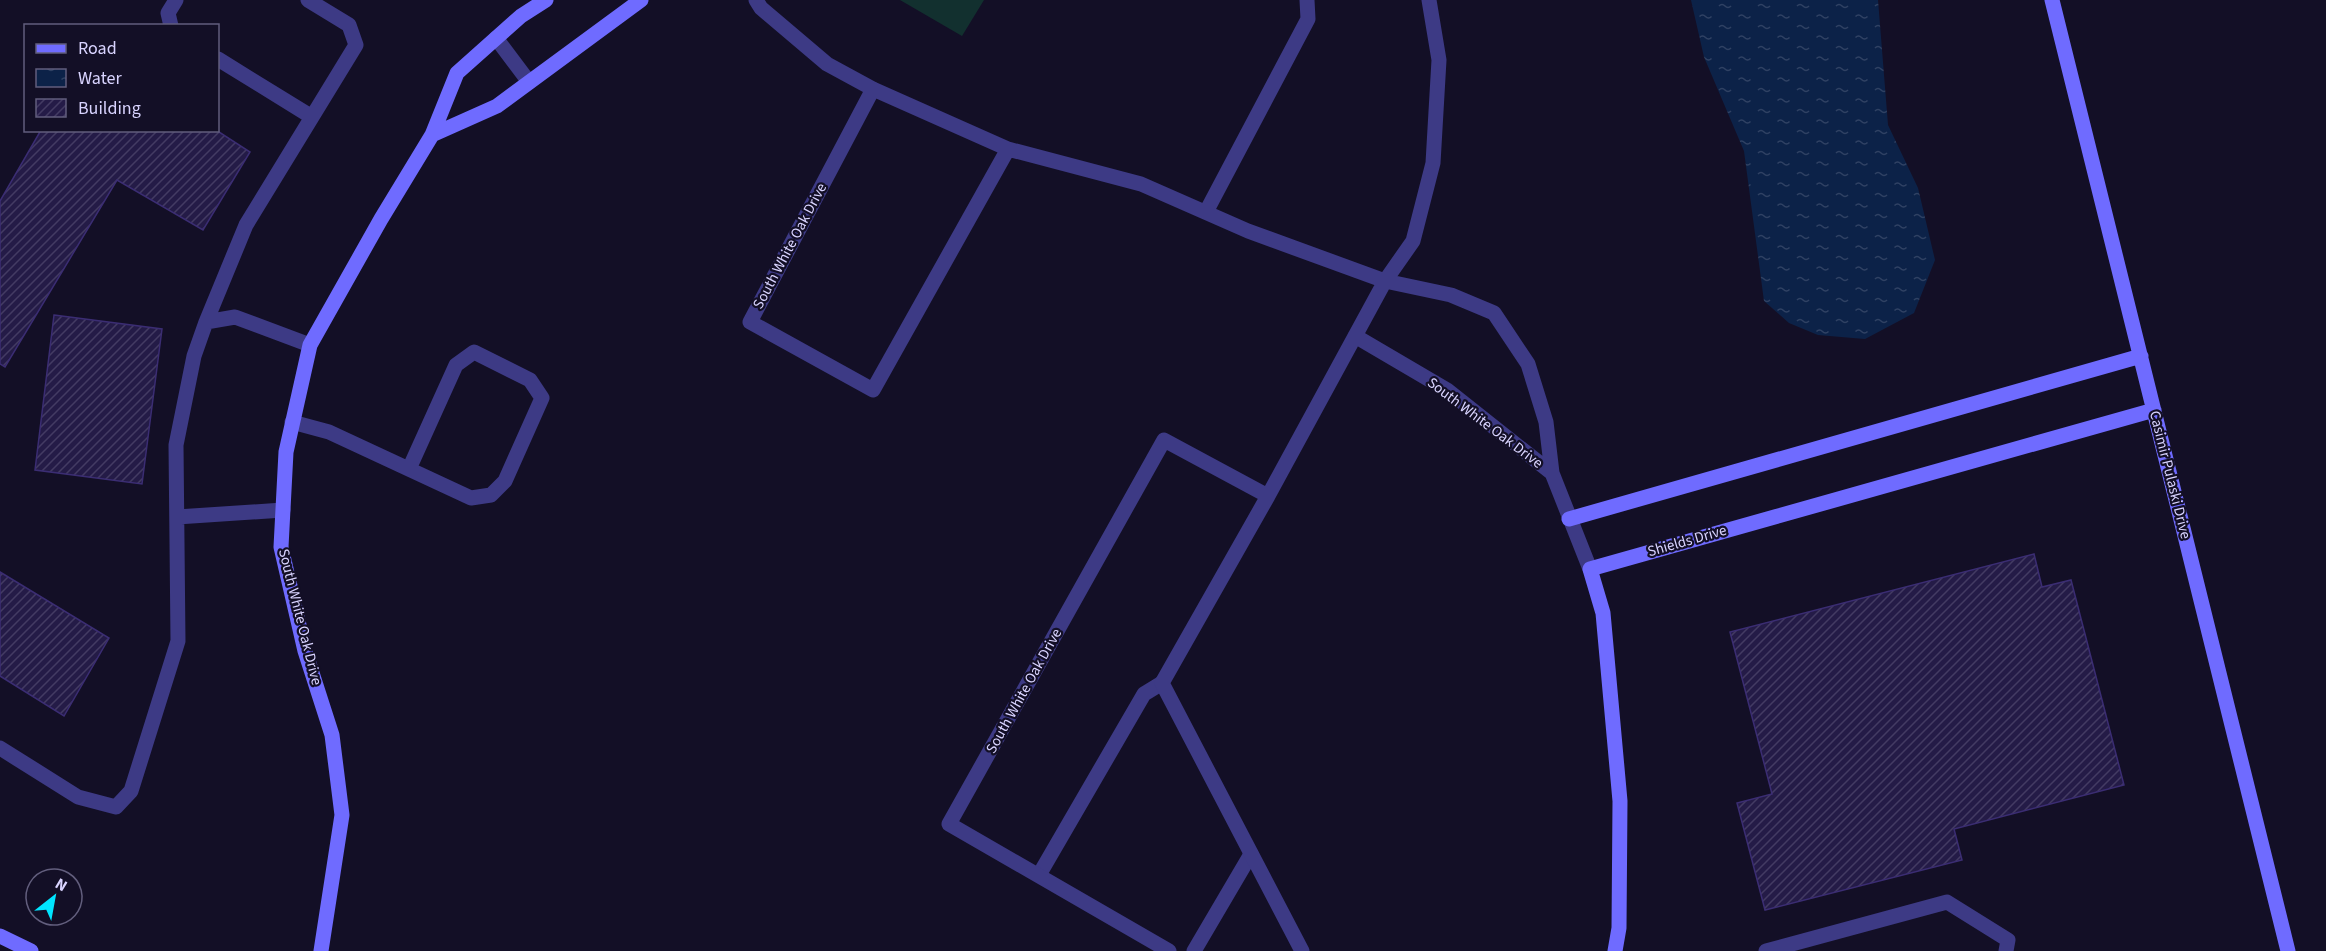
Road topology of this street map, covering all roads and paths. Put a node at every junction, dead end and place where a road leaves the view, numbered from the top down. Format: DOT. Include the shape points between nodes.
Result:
graph roads {
  1 [pos="176,0"];
  2 [pos="308,0"];
  3 [pos="546,0"];
  4 [pos="641,0"];
  5 [pos="756,0"];
  6 [pos="1307,0"];
  7 [pos="1429,0"];
  8 [pos="2052,0"];
  9 [pos="171,24"];
  10 [pos="496,39"];
  11 [pos="219,60"];
  12 [pos="529,82"];
  13 [pos="873,89"];
  14 [pos="312,117"];
  15 [pos="432,135"];
  16 [pos="1008,149"];
  17 [pos="1206,212"];
  18 [pos="1385,281"];
  19 [pos="206,322"];
  20 [pos="1355,336"];
  21 [pos="310,345"];
  22 [pos="2141,356"];
  23 [pos="2154,410"];
  24 [pos="292,422"];
  25 [pos="409,469"];
  26 [pos="1552,473"];
  27 [pos="1268,496"];
  28 [pos="283,510"];
  29 [pos="177,518"];
  30 [pos="1569,519"];
  31 [pos="1590,569"];
  32 [pos="1162,683"];
  33 [pos="0,748"];
  34 [pos="1251,854"];
  35 [pos="1039,875"];
  36 [pos="0,936"];
  37 [pos="31,951"];
  38 [pos="321,951"];
  39 [pos="1169,951"];
  40 [pos="1194,951"];
  41 [pos="1302,951"];
  42 [pos="1615,951"];
  43 [pos="1766,951"];
  44 [pos="2006,951"];
  45 [pos="2288,951"];
  1 -- 9 [label="street" via="168,13"];
  2 -- 14 [label="street" via="349,25 356,45"];
  3 -- 10 [label="street, South White Oak Drive"];
  4 -- 12 [label="street"];
  5 -- 13 [label="street, South White Oak Drive" via="827,64"];
  6 -- 17 [label="street" via="1308,19"];
  7 -- 18 [label="street" via="1439,60 1433,163 1413,241"];
  8 -- 22 [label="street, Casimir Pulaski Drive"];
  10 -- 12 [label="street"];
  10 -- 15 [label="street, South White Oak Drive" via="457,73"];
  11 -- 14 [label="street"];
  12 -- 15 [label="street" via="497,106"];
  13 -- 16 [label="street, South White Oak Drive"];
  13 -- 16 [label="street, South White Oak Drive" via="750,322 873,390"];
  14 -- 19 [label="street" via="246,225"];
  15 -- 21 [label="street, South White Oak Drive"];
  16 -- 17 [label="street, South White Oak Drive" via="1141,184"];
  17 -- 18 [label="street, South White Oak Drive"];
  18 -- 20 [label="street"];
  18 -- 26 [label="street, South White Oak Drive" via="1450,295 1494,313 1528,364 1546,422"];
  19 -- 21 [label="street" via="235,317"];
  19 -- 29 [label="street" via="194,356 176,445"];
  20 -- 26 [label="street, South White Oak Drive" via="1447,390"];
  20 -- 27 [label="street"];
  21 -- 24 [label="street, South White Oak Drive"];
  22 -- 23 [label="street, Casimir Pulaski Drive"];
  22 -- 30 [label="street"];
  23 -- 31 [label="street, Shields Drive"];
  23 -- 45 [label="street, Casimir Pulaski Drive"];
  24 -- 25 [label="street" via="329,432"];
  24 -- 28 [label="street, South White Oak Drive"];
  25 -- 25 [label="street" via="471,498 491,495 505,481 542,398 530,380 474,352 456,365"];
  26 -- 30 [label="street, South White Oak Drive"];
  27 -- 32 [label="street"];
  27 -- 35 [label="street, South White Oak Drive" via="1164,440 949,824"];
  28 -- 29 [label="street"];
  28 -- 38 [label="street, South White Oak Drive" via="281,547 305,651 332,735 342,815"];
  29 -- 33 [label="street" via="178,641 131,791 116,807 78,797"];
  30 -- 31 [label="street, South White Oak Drive"];
  31 -- 42 [label="street" via="1603,613 1620,801 1619,928"];
  32 -- 34 [label="street"];
  32 -- 35 [label="street" via="1144,694"];
  34 -- 40 [label="street"];
  34 -- 41 [label="street"];
  35 -- 39 [label="street, South White Oak Drive"];
  36 -- 37 [label="street"];
  43 -- 44 [label="street" via="1947,902 2008,940"];
}
